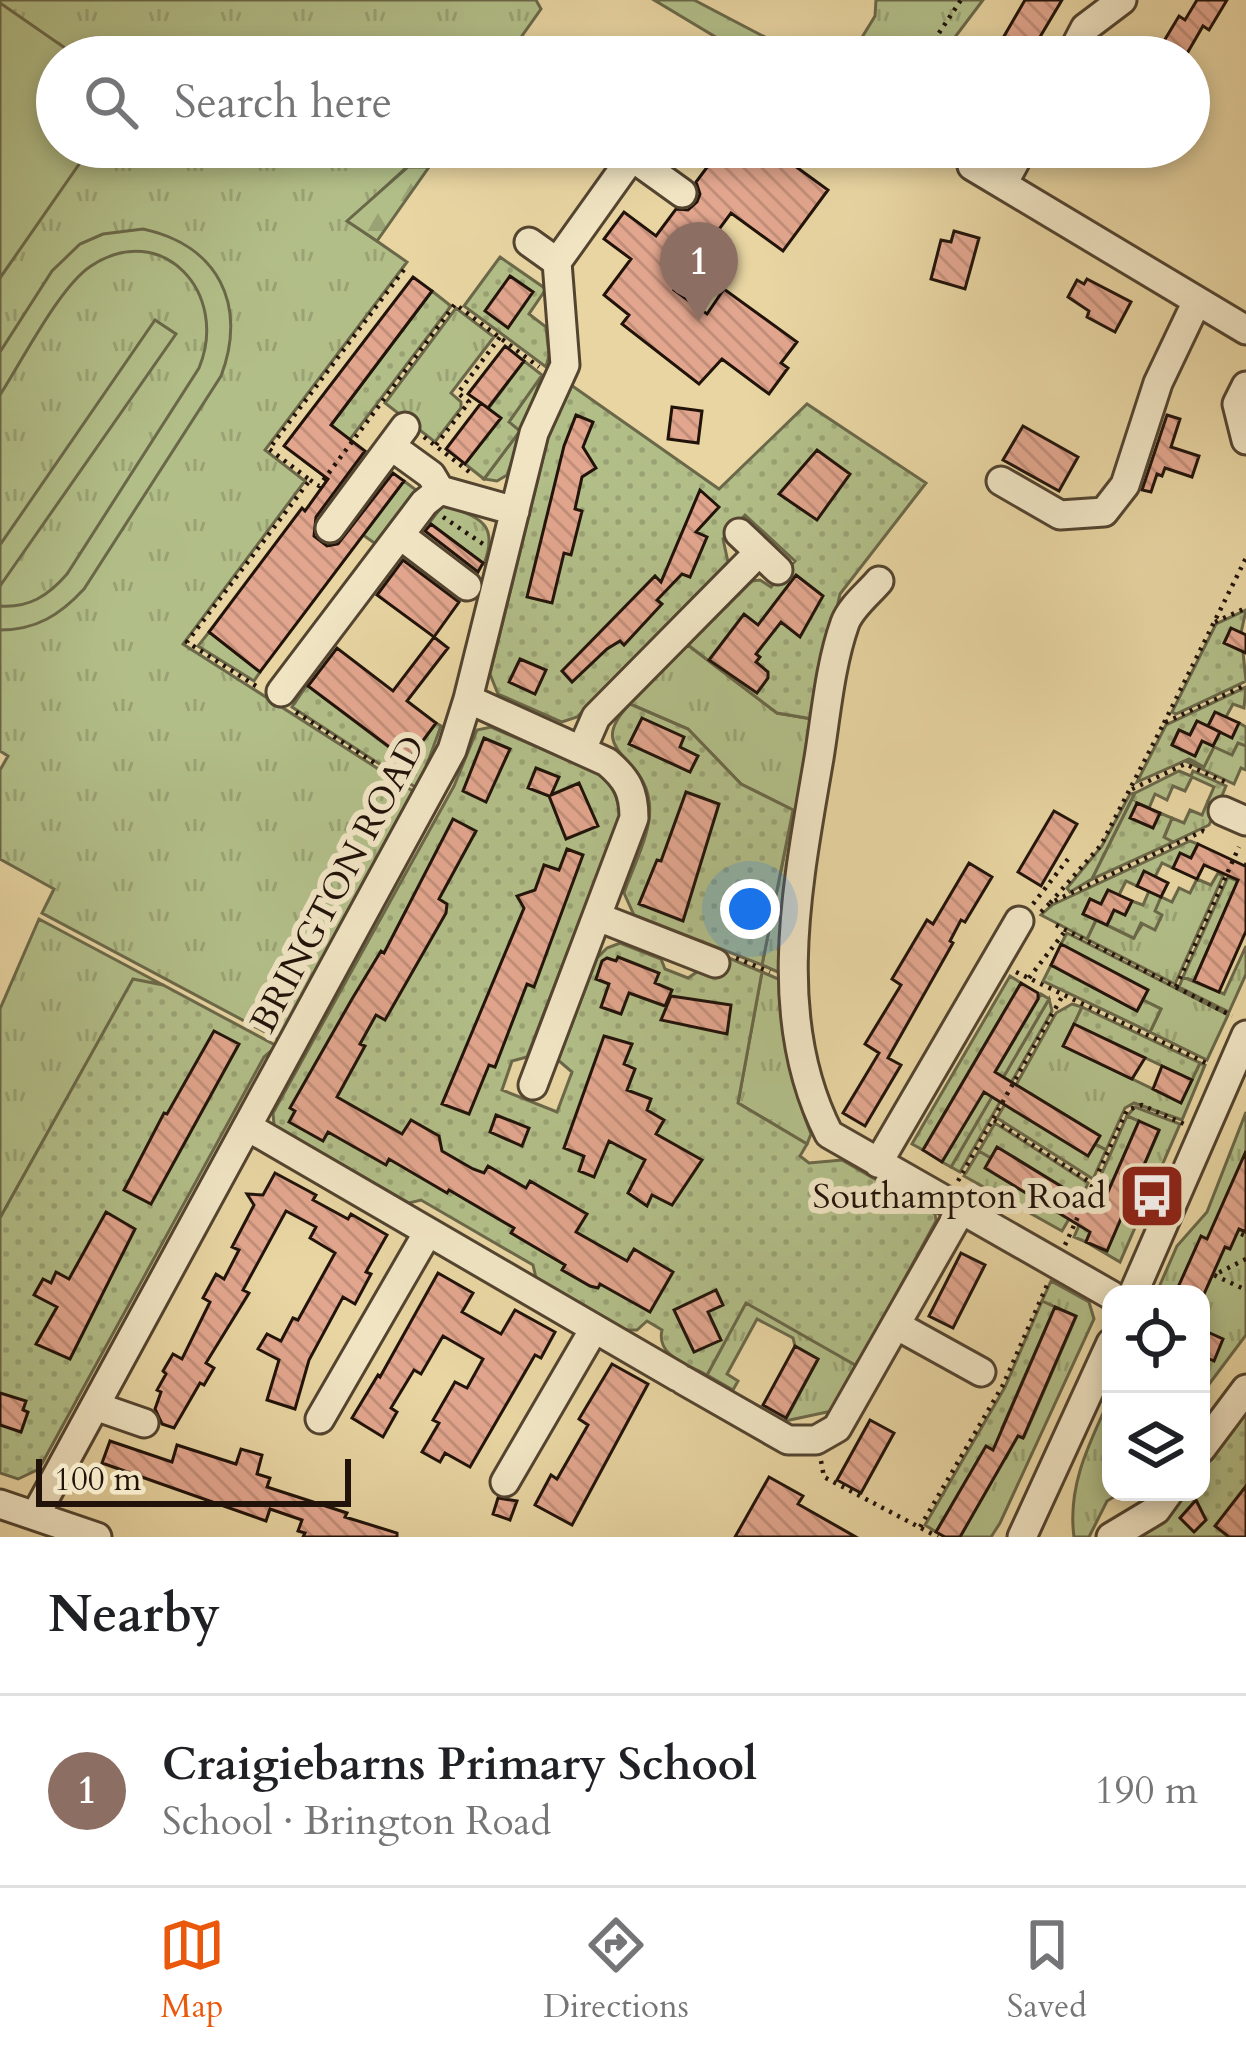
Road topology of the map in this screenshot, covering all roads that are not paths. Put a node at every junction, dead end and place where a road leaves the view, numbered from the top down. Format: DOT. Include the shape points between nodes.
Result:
graph roads {
  1 [pos="1122,0"];
  2 [pos="1081,36"];
  3 [pos="624,168"];
  4 [pos="647,168"];
  5 [pos="975,168"];
  6 [pos="1012,168"];
  7 [pos="1003,184"];
  8 [pos="682,194"];
  9 [pos="529,242"];
  10 [pos="557,262"];
  11 [pos="1197,301"];
  12 [pos="1246,330"];
  13 [pos="1246,386"];
  14 [pos="1246,440"];
  15 [pos="1001,481"];
  16 [pos="432,497"];
  17 [pos="514,511"];
  18 [pos="330,528"];
  19 [pos="400,536"];
  20 [pos="758,552"];
  21 [pos="880,581"];
  22 [pos="467,586"];
  23 [pos="278,697"];
  24 [pos="468,698"];
  25 [pos="582,749"];
  26 [pos="1028,916"];
  27 [pos="598,917"];
  28 [pos="715,963"];
  29 [pos="1240,1026"];
  30 [pos="532,1085"];
  31 [pos="248,1127"];
  32 [pos="878,1163"];
  33 [pos="954,1206"];
  34 [pos="428,1232"];
  35 [pos="1136,1285"];
  36 [pos="1102,1290"];
  37 [pos="896,1324"];
  38 [pos="594,1329"];
  39 [pos="1102,1365"];
  40 [pos="981,1372"];
  41 [pos="1246,1389"];
  42 [pos="95,1406"];
  43 [pos="320,1419"];
  44 [pos="143,1423"];
  45 [pos="1210,1437"];
  46 [pos="528,1442"];
  47 [pos="554,1457"];
  48 [pos="505,1482"];
  49 [pos="1162,1501"];
  50 [pos="16,1517"];
  51 [pos="1033,1530"];
  52 [pos="97,1537"];
  53 [pos="1111,1537"];
  1 -- 2 [label="street"];
  3 -- 10 [label="street"];
  4 -- 8 [label="street"];
  5 -- 7 [label="street"];
  6 -- 7 [label="street"];
  7 -- 11 [label="street"];
  9 -- 10 [label="street"];
  10 -- 17 [label="street, BRINGTON ROAD" via="561,372 534,433"];
  11 -- 12 [label="street"];
  11 -- 15 [label="street" via="1158,383 1126,484 1104,512 1060,514"];
  13 -- 14 [label="street" via="1238,404"];
  16 -- 17 [label="street"];
  16 -- 18 [label="street" via="431,476 398,437"];
  16 -- 19 [label="street"];
  17 -- 24 [label="street, BRINGTON ROAD"];
  19 -- 22 [label="street"];
  19 -- 23 [label="street"];
  20 -- 25 [label="street" via="596,717"];
  21 -- 32 [label="street" via="845,624 798,883 792,981 813,1103 830,1134"];
  24 -- 25 [label="street"];
  24 -- 31 [label="street, BRINGTON ROAD" via="428,798"];
  25 -- 27 [label="street" via="607,761 634,797 634,818"];
  26 -- 32 [label="street"];
  27 -- 28 [label="street" via="683,963"];
  27 -- 30 [label="street"];
  29 -- 35 [label="street"];
  31 -- 34 [label="street"];
  31 -- 42 [label="street, BRINGTON ROAD"];
  32 -- 33 [label="street"];
  33 -- 36 [label="street"];
  33 -- 37 [label="street"];
  34 -- 38 [label="street"];
  34 -- 43 [label="street" via="336,1370"];
  37 -- 38 [label="street" via="837,1428 816,1440 788,1440"];
  37 -- 40 [label="street"];
  38 -- 46 [label="street"];
  39 -- 51 [label="street"];
  41 -- 45 [label="street"];
  42 -- 44 [label="street"];
  42 -- 50 [label="street, BRINGTON ROAD"];
  46 -- 47 [label="street"];
  46 -- 48 [label="street"];
  49 -- 53 [label="street"];
  50 -- 52 [label="street"];
}
